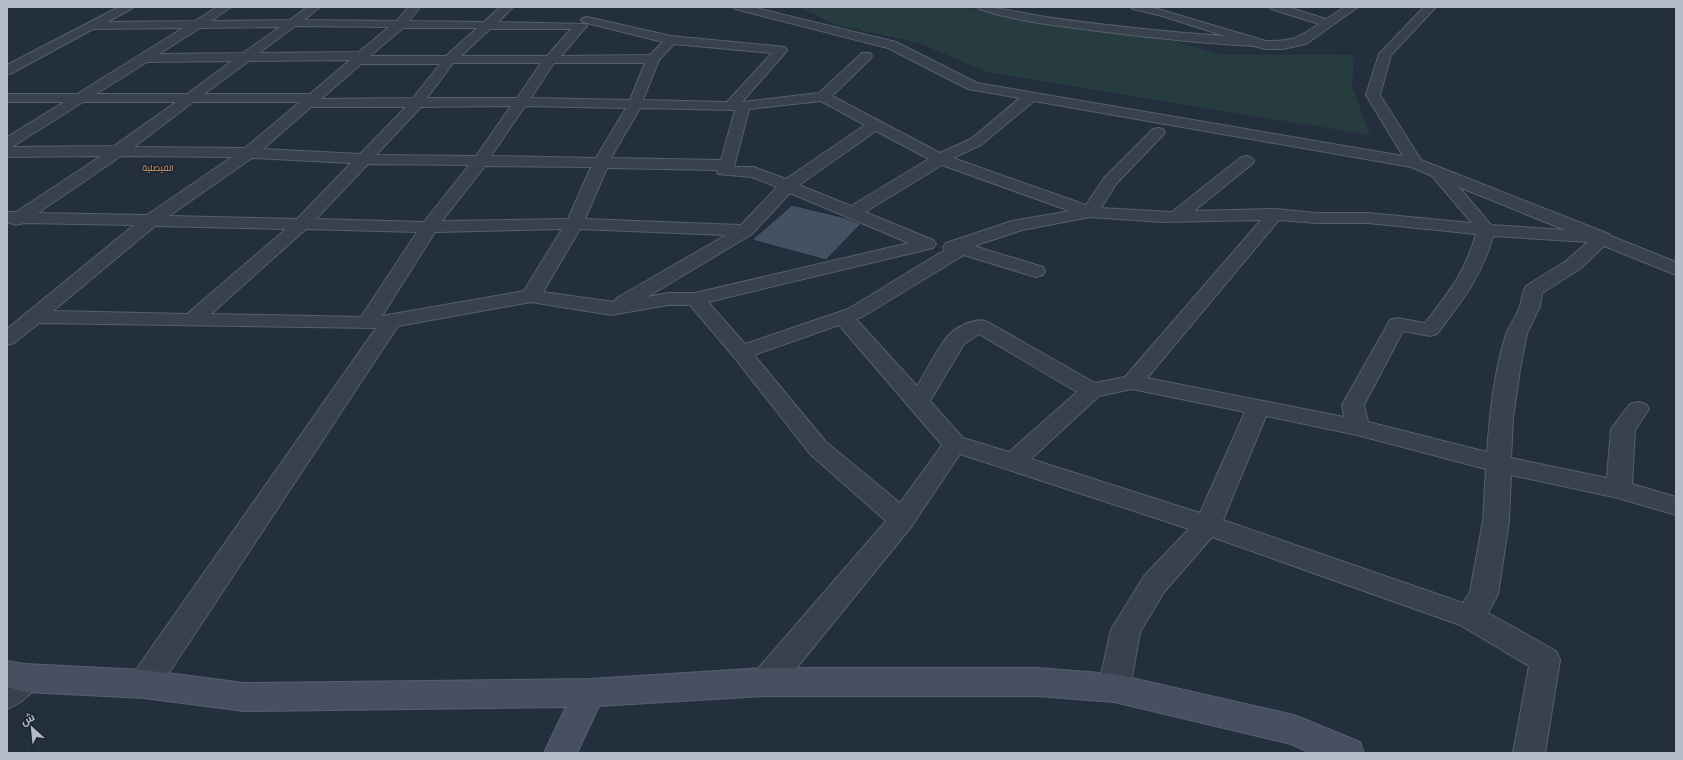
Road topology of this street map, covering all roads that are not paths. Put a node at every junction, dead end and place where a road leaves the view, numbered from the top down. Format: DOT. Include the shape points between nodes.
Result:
graph roads {
  1 [pos="127,7"];
  2 [pos="225,7"];
  3 [pos="314,7"];
  4 [pos="414,7"];
  5 [pos="506,7"];
  6 [pos="739,7"];
  7 [pos="983,7"];
  8 [pos="1137,7"];
  9 [pos="1275,7"];
  10 [pos="1352,7"];
  11 [pos="1430,7"];
  12 [pos="597,11"];
  13 [pos="290,23"];
  14 [pos="584,23"];
  15 [pos="1327,23"];
  16 [pos="197,24"];
  17 [pos="400,24"];
  18 [pos="488,25"];
  19 [pos="91,26"];
  20 [pos="671,40"];
  21 [pos="1254,42"];
  22 [pos="866,56"];
  23 [pos="246,57"];
  24 [pos="144,58"];
  25 [pos="361,58"];
  26 [pos="653,59"];
  27 [pos="449,60"];
  28 [pos="550,60"];
  29 [pos="7,70"];
  30 [pos="1030,96"];
  31 [pos="7,98"];
  32 [pos="191,98"];
  33 [pos="823,98"];
  34 [pos="77,99"];
  35 [pos="312,101"];
  36 [pos="521,102"];
  37 [pos="417,103"];
  38 [pos="634,106"];
  39 [pos="737,106"];
  40 [pos="875,125"];
  41 [pos="1158,132"];
  42 [pos="7,144"];
  43 [pos="118,151"];
  44 [pos="7,152"];
  45 [pos="249,153"];
  46 [pos="364,159"];
  47 [pos="940,159"];
  48 [pos="480,160"];
  49 [pos="1246,161"];
  50 [pos="601,163"];
  51 [pos="1415,163"];
  52 [pos="727,165"];
  53 [pos="1435,171"];
  54 [pos="787,186"];
  55 [pos="1090,212"];
  56 [pos="851,213"];
  57 [pos="1275,214"];
  58 [pos="1177,216"];
  59 [pos="11,220"];
  60 [pos="150,221"];
  61 [pos="574,224"];
  62 [pos="301,225"];
  63 [pos="429,227"];
  64 [pos="746,230"];
  65 [pos="1486,230"];
  66 [pos="1603,238"];
  67 [pos="927,244"];
  68 [pos="957,247"];
  69 [pos="1676,269"];
  70 [pos="1036,271"];
  71 [pos="531,296"];
  72 [pos="695,299"];
  73 [pos="611,309"];
  74 [pos="35,317"];
  75 [pos="843,317"];
  76 [pos="193,319"];
  77 [pos="379,322"];
  78 [pos="7,339"];
  79 [pos="741,352"];
  80 [pos="1132,382"];
  81 [pos="1092,391"];
  82 [pos="918,402"];
  83 [pos="1259,407"];
  84 [pos="1638,409"];
  85 [pos="1358,427"];
  86 [pos="956,444"];
  87 [pos="1013,462"];
  88 [pos="1500,464"];
  89 [pos="1619,489"];
  90 [pos="1676,506"];
  91 [pos="902,520"];
  92 [pos="1207,526"];
  93 [pos="1470,617"];
  94 [pos="13,682"];
  95 [pos="766,682"];
  96 [pos="144,684"];
  97 [pos="1114,688"];
  98 [pos="590,693"];
  99 [pos="560,753"];
  100 [pos="1348,753"];
  101 [pos="1529,753"];
  1 -- 19 [label="street"];
  2 -- 16 [label="street"];
  3 -- 13 [label="street"];
  4 -- 17 [label="street"];
  5 -- 18 [label="street"];
  6 -- 30 [label="street" via="892,45 974,86"];
  7 -- 21 [label="street" via="1025,18 1092,27"];
  8 -- 21 [label="street"];
  9 -- 15 [label="street"];
  10 -- 15 [label="street"];
  11 -- 51 [label="street" via="1385,54 1373,95"];
  12 -- 14 [label="street"];
  13 -- 16 [label="street"];
  13 -- 17 [label="street"];
  13 -- 23 [label="street"];
  14 -- 18 [label="street"];
  14 -- 20 [label="street"];
  14 -- 28 [label="street"];
  15 -- 21 [label="street" via="1318,32 1302,41 1265,45"];
  16 -- 19 [label="street"];
  16 -- 24 [label="street"];
  17 -- 18 [label="street"];
  17 -- 25 [label="street"];
  18 -- 27 [label="street"];
  19 -- 29 [label="street"];
  20 -- 26 [label="street"];
  20 -- 39 [label="street" via="781,50"];
  22 -- 33 [label="street"];
  23 -- 24 [label="street"];
  23 -- 25 [label="street"];
  23 -- 32 [label="street"];
  24 -- 34 [label="street"];
  25 -- 27 [label="street"];
  25 -- 35 [label="street"];
  26 -- 28 [label="street"];
  26 -- 38 [label="street"];
  27 -- 28 [label="street"];
  27 -- 37 [label="street"];
  28 -- 36 [label="street"];
  30 -- 47 [label="street" via="976,142"];
  30 -- 51 [label="street"];
  31 -- 34 [label="street"];
  32 -- 34 [label="street"];
  32 -- 35 [label="street"];
  32 -- 43 [label="street"];
  33 -- 39 [label="street"];
  33 -- 40 [label="street"];
  34 -- 42 [label="street"];
  35 -- 37 [label="street"];
  35 -- 45 [label="street"];
  36 -- 37 [label="street"];
  36 -- 38 [label="street"];
  36 -- 48 [label="street"];
  37 -- 46 [label="street"];
  38 -- 39 [label="street"];
  38 -- 50 [label="street"];
  39 -- 52 [label="street"];
  40 -- 47 [label="street"];
  40 -- 54 [label="street"];
  41 -- 55 [label="street" via="1110,182"];
  43 -- 44 [label="street"];
  43 -- 45 [label="street"];
  43 -- 59 [label="street"];
  45 -- 46 [label="street"];
  45 -- 60 [label="street"];
  46 -- 48 [label="street"];
  46 -- 62 [label="street"];
  47 -- 55 [label="street"];
  47 -- 56 [label="street"];
  48 -- 50 [label="street"];
  48 -- 63 [label="street"];
  49 -- 58 [label="street"];
  50 -- 52 [label="street"];
  50 -- 61 [label="street"];
  51 -- 53 [label="street"];
  52 -- 54 [label="street" via="724,171 754,172"];
  53 -- 65 [label="street"];
  53 -- 66 [label="street"];
  54 -- 56 [label="street"];
  54 -- 64 [label="street"];
  55 -- 58 [label="street"];
  55 -- 68 [label="street" via="1018,225"];
  56 -- 67 [label="street"];
  57 -- 58 [label="street"];
  57 -- 65 [label="street" via="1317,218 1368,218"];
  57 -- 80 [label="street"];
  59 -- 60 [label="street"];
  60 -- 62 [label="street"];
  60 -- 74 [label="street"];
  61 -- 63 [label="street"];
  61 -- 64 [label="street"];
  61 -- 71 [label="street"];
  62 -- 63 [label="street"];
  62 -- 76 [label="street"];
  63 -- 77 [label="street"];
  64 -- 73 [label="street"];
  65 -- 66 [label="street"];
  65 -- 85 [label="street" via="1479,255 1464,285 1430,330 1397,324 1353,405"];
  66 -- 69 [label="street"];
  66 -- 88 [label="street" via="1573,265 1534,290 1530,306 1517,333 1509,369 1501,418"];
  67 -- 68 [label="street"];
  67 -- 72 [label="street"];
  68 -- 70 [label="street"];
  68 -- 75 [label="street" via="855,313"];
  71 -- 73 [label="street"];
  71 -- 77 [label="street"];
  72 -- 73 [label="street" via="668,299"];
  72 -- 79 [label="street"];
  74 -- 76 [label="street"];
  74 -- 78 [label="street"];
  75 -- 79 [label="street"];
  75 -- 82 [label="street"];
  76 -- 77 [label="street"];
  77 -- 96 [label="street"];
  79 -- 91 [label="street" via="818,448"];
  80 -- 81 [label="street"];
  80 -- 83 [label="street"];
  81 -- 82 [label="street" via="979,325 956,340"];
  81 -- 87 [label="street"];
  82 -- 86 [label="street"];
  83 -- 85 [label="street"];
  83 -- 92 [label="street"];
  84 -- 89 [label="street" via="1622,429"];
  85 -- 88 [label="street"];
  86 -- 87 [label="street"];
  86 -- 91 [label="street"];
  87 -- 92 [label="street"];
  88 -- 89 [label="street"];
  88 -- 93 [label="street" via="1496,521 1484,594"];
  89 -- 90 [label="street"];
  91 -- 95 [label="street"];
  92 -- 93 [label="street"];
  92 -- 97 [label="street" via="1154,584 1126,630"];
  93 -- 101 [label="street" via="1545,660"];
  94 -- 96 [label="street"];
  95 -- 97 [label="street" via="1037,682"];
  95 -- 98 [label="street"];
  96 -- 98 [label="street" via="244,697"];
  97 -- 100 [label="street" via="1294,730"];
  98 -- 99 [label="street"];
}
